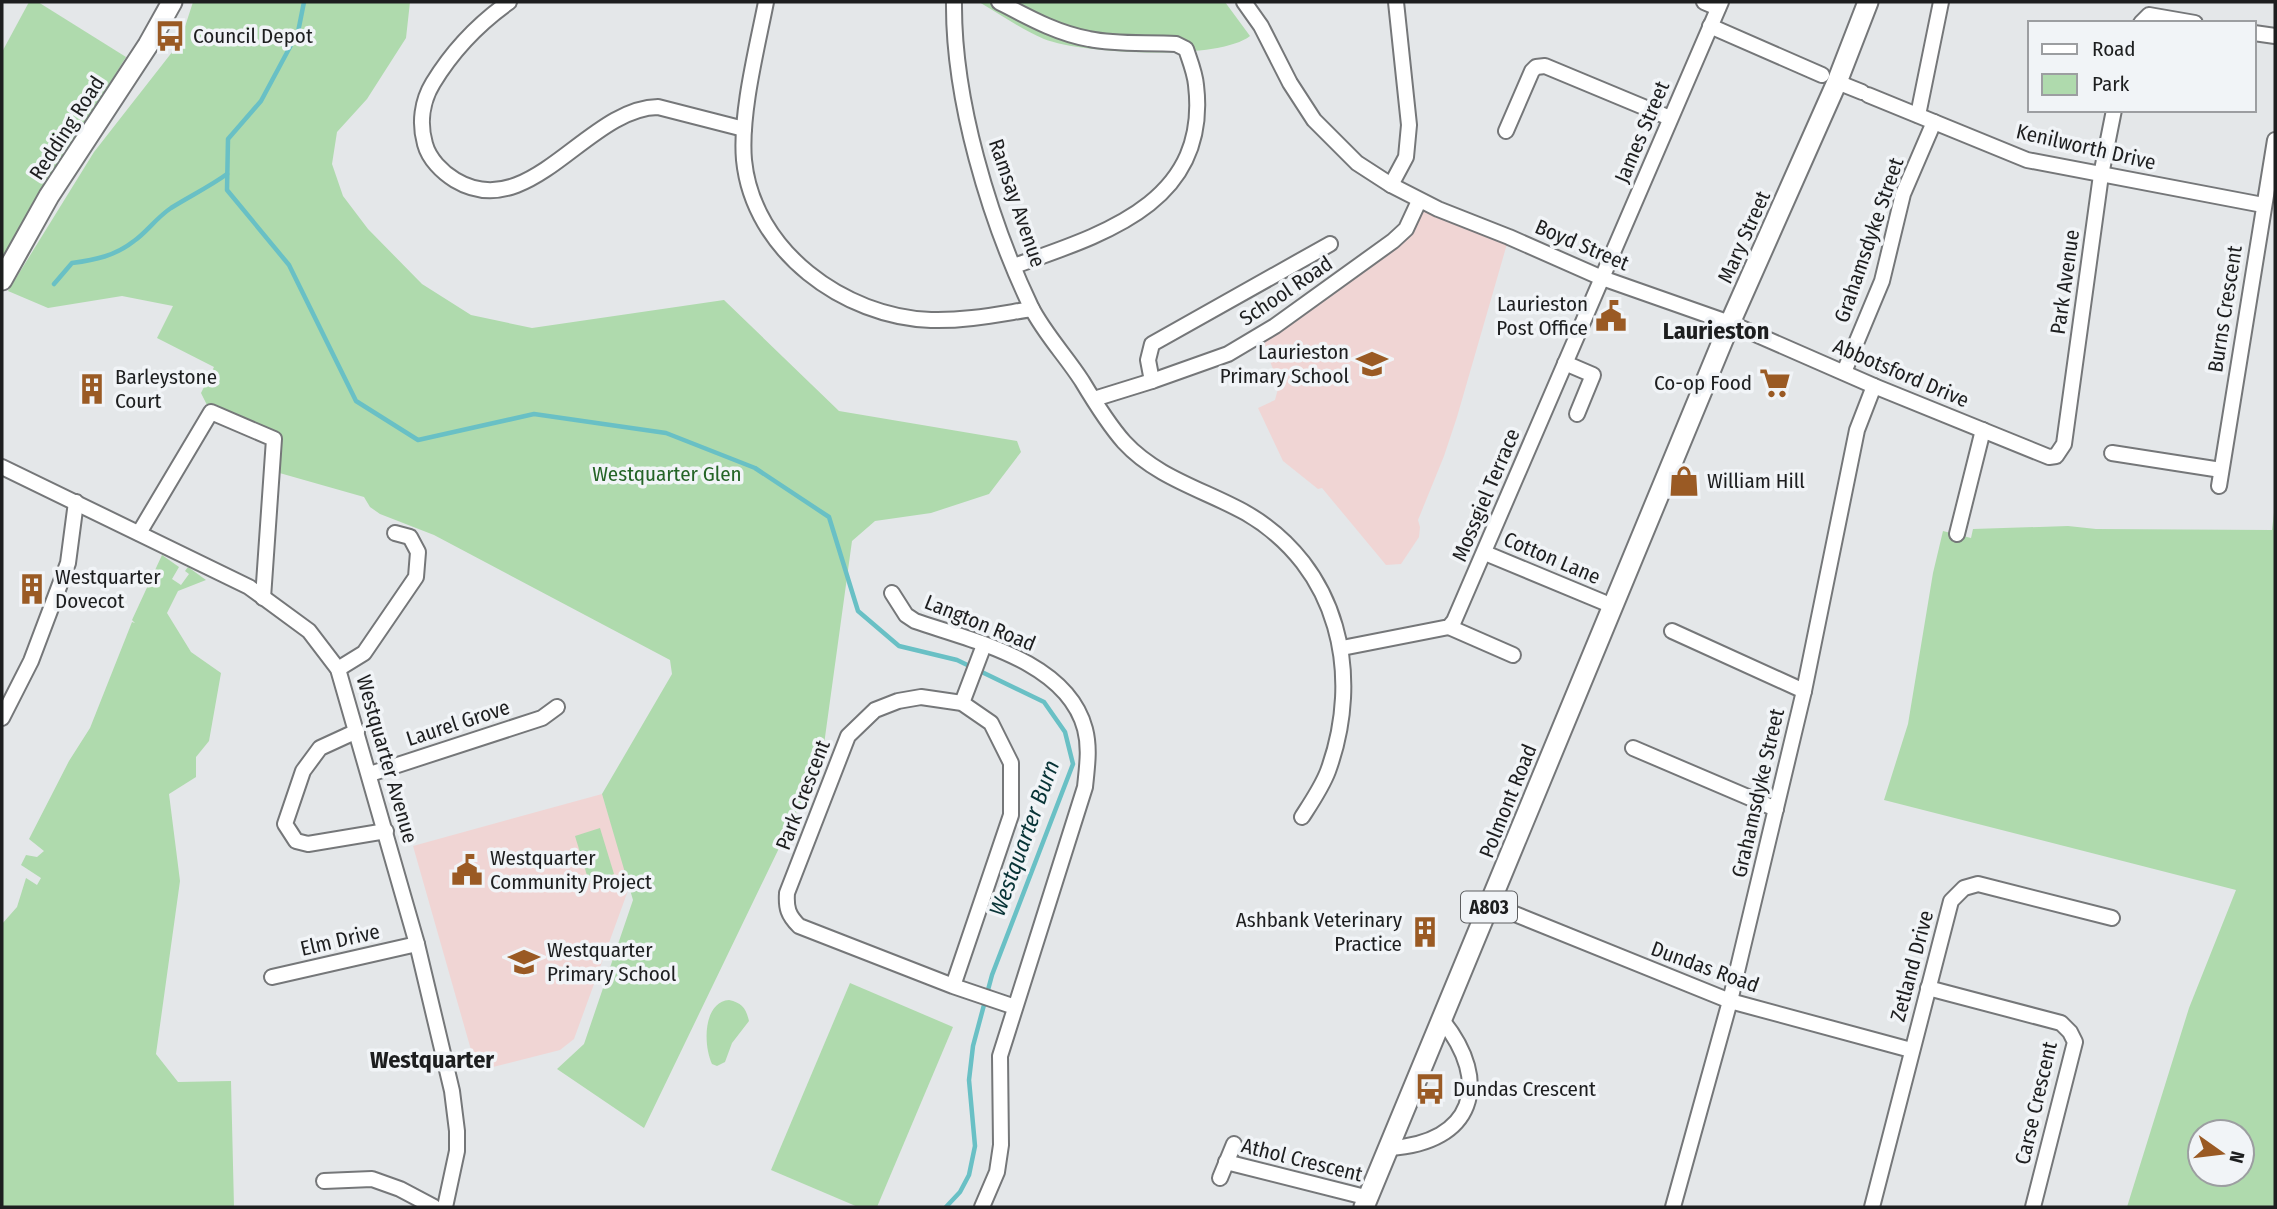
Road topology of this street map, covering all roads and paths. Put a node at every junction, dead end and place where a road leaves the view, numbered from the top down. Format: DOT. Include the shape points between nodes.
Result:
graph roads {
  1 [pos="172,2"];
  2 [pos="509,2"];
  3 [pos="766,2"];
  4 [pos="954,2"];
  5 [pos="999,2"];
  6 [pos="1244,2"];
  7 [pos="1395,2"];
  8 [pos="1868,2"];
  9 [pos="1941,2"];
  10 [pos="1714,4"];
  11 [pos="2143,21"];
  12 [pos="2184,21"];
  13 [pos="1710,26"];
  14 [pos="2256,33"];
  15 [pos="2275,36"];
  16 [pos="1830,78"];
  17 [pos="2114,112"];
  18 [pos="1919,115"];
  19 [pos="1670,118"];
  20 [pos="1934,122"];
  21 [pos="744,130"];
  22 [pos="1506,131"];
  23 [pos="2275,140"];
  24 [pos="2101,174"];
  25 [pos="1391,186"];
  26 [pos="1419,201"];
  27 [pos="2263,205"];
  28 [pos="1330,244"];
  29 [pos="1014,265"];
  30 [pos="1602,278"];
  31 [pos="2,280"];
  32 [pos="1032,309"];
  33 [pos="1730,323"];
  34 [pos="1565,363"];
  35 [pos="1844,372"];
  36 [pos="1152,382"];
  37 [pos="1874,386"];
  38 [pos="1094,399"];
  39 [pos="1577,414"];
  40 [pos="1983,430"];
  41 [pos="2112,453"];
  42 [pos="2056,456"];
  43 [pos="2,467"];
  44 [pos="2221,470"];
  45 [pos="2219,486"];
  46 [pos="76,502"];
  47 [pos="139,533"];
  48 [pos="395,533"];
  49 [pos="1957,534"];
  50 [pos="1485,553"];
  51 [pos="892,593"];
  52 [pos="263,598"];
  53 [pos="1607,604"];
  54 [pos="1449,627"];
  55 [pos="1672,631"];
  56 [pos="984,645"];
  57 [pos="1342,648"];
  58 [pos="1513,655"];
  59 [pos="338,669"];
  60 [pos="1804,691"];
  61 [pos="962,703"];
  62 [pos="556,706"];
  63 [pos="2,718"];
  64 [pos="358,731"];
  65 [pos="1633,748"];
  66 [pos="370,775"];
  67 [pos="1776,809"];
  68 [pos="1302,817"];
  69 [pos="386,831"];
  70 [pos="1490,904"];
  71 [pos="2112,918"];
  72 [pos="417,944"];
  73 [pos="272,977"];
  74 [pos="953,986"];
  75 [pos="1928,988"];
  76 [pos="1730,1002"];
  77 [pos="1015,1007"];
  78 [pos="1442,1020"];
  79 [pos="1911,1050"];
  80 [pos="1234,1144"];
  81 [pos="1390,1148"];
  82 [pos="1226,1162"];
  83 [pos="1220,1178"];
  84 [pos="324,1181"];
  85 [pos="1366,1203"];
  86 [pos="434,1207"];
  87 [pos="445,1207"];
  88 [pos="982,1207"];
  89 [pos="1673,1207"];
  90 [pos="1872,1207"];
  91 [pos="2034,1207"];
  1 -- 31 [label="main road, Redding Road" via="49,196"];
  2 -- 21 [label="street" via="457,48 429,90 423,108 426,147 446,174 459,182 489,191 523,183 623,116 648,108"];
  3 -- 21 [label="street"];
  4 -- 29 [label="street, Ramsay Avenue" via="954,40 966,115"];
  5 -- 29 [label="street" via="1050,27 1091,40 1176,44 1186,49 1196,83 1198,122 1187,160 1172,184 1149,205 1090,239"];
  6 -- 25 [label="street" via="1314,120 1357,163"];
  7 -- 25 [label="street" via="1409,125 1406,157"];
  8 -- 16 [label="main road, Mary Street / A803"];
  9 -- 18 [label="street"];
  10 -- 13 [label="street, James Street"];
  11 -- 12 [label="street" via="2149,15"];
  13 -- 16 [label="street, Kenilworth Drive"];
  13 -- 19 [label="street, James Street"];
  14 -- 15 [label="street"];
  16 -- 18 [label="street, Kenilworth Drive"];
  16 -- 33 [label="main road, Mary Street / A803"];
  17 -- 24 [label="street, Park Avenue"];
  18 -- 20 [label="street, Kenilworth Drive"];
  19 -- 22 [label="street" via="1545,66 1532,71"];
  19 -- 30 [label="street, James Street"];
  20 -- 24 [label="street, Kenilworth Drive" via="2027,160"];
  20 -- 35 [label="street, Grahamsdyke Street" via="1903,194 1882,281"];
  21 -- 32 [label="street" via="744,161 763,220 785,251 825,286 885,313 929,320"];
  23 -- 27 [label="street, Burns Crescent"];
  24 -- 27 [label="street, Kenilworth Drive"];
  24 -- 42 [label="street, Park Avenue" via="2064,444"];
  25 -- 26 [label="street"];
  26 -- 30 [label="street, Boyd Street"];
  26 -- 36 [label="street, School Road" via="1406,229 1393,241 1275,326 1228,354"];
  27 -- 44 [label="street, Burns Crescent"];
  28 -- 36 [label="street, School Road" via="1152,344 1147,360"];
  29 -- 32 [label="street, Ramsay Avenue"];
  30 -- 33 [label="street, Boyd Street"];
  30 -- 34 [label="street, Mossgiel Terrace"];
  32 -- 38 [label="street, Ramsay Avenue"];
  33 -- 35 [label="street, Abbotsford Drive"];
  33 -- 53 [label="main road, Mary Street / A803"];
  34 -- 39 [label="street" via="1593,375"];
  34 -- 50 [label="street, Mossgiel Terrace"];
  35 -- 37 [label="street, Abbotsford Drive"];
  36 -- 38 [label="street, School Road"];
  37 -- 40 [label="street, Abbotsford Drive"];
  37 -- 60 [label="street, Grahamsdyke Street" via="1857,430"];
  38 -- 57 [label="street, Ramsay Avenue" via="1123,441 1146,462 1246,514 1287,544 1320,587"];
  40 -- 42 [label="street, Abbotsford Drive"];
  40 -- 49 [label="street"];
  41 -- 44 [label="street"];
  43 -- 46 [label="street, Westquarter Avenue"];
  44 -- 45 [label="street, Burns Crescent"];
  46 -- 47 [label="street, Westquarter Avenue"];
  46 -- 63 [label="street" via="68,563 31,661"];
  47 -- 52 [label="street, Westquarter Avenue"];
  47 -- 52 [label="street" via="211,412 274,439"];
  48 -- 59 [label="street" via="410,537 418,552 416,577 364,653"];
  50 -- 53 [label="street, Cotton Lane"];
  50 -- 54 [label="street, Mossgiel Terrace"];
  51 -- 56 [label="street, Langton Road" via="915,621"];
  52 -- 59 [label="street, Westquarter Avenue" via="309,631"];
  53 -- 70 [label="main road, Polmont Road / A803"];
  54 -- 57 [label="street"];
  54 -- 58 [label="street"];
  55 -- 60 [label="street"];
  56 -- 61 [label="street"];
  56 -- 77 [label="street, Langton Road" via="1055,681 1085,727 1089,751 1085,787"];
  57 -- 68 [label="street, Ramsay Avenue" via="1343,711 1337,744"];
  59 -- 64 [label="street, Westquarter Avenue"];
  60 -- 67 [label="street, Grahamsdyke Street"];
  61 -- 74 [label="street, Park Crescent" via="991,723 1011,763 1011,815"];
  61 -- 74 [label="street, Park Crescent" via="921,697 898,701 875,710 848,736 787,892 786,905 799,926"];
  62 -- 66 [label="street, Laurel Grove" via="542,718"];
  64 -- 66 [label="street, Westquarter Avenue"];
  64 -- 69 [label="street" via="320,748 303,771 285,824 296,841 308,844"];
  65 -- 67 [label="street"];
  66 -- 69 [label="street, Westquarter Avenue"];
  67 -- 76 [label="street, Grahamsdyke Street"];
  69 -- 72 [label="street, Westquarter Avenue"];
  70 -- 76 [label="street, Dundas Road"];
  70 -- 78 [label="main road, Polmont Road / A803"];
  71 -- 75 [label="street, Zetland Drive" via="1978,884 1964,888 1951,901"];
  72 -- 73 [label="street, Elm Drive"];
  72 -- 87 [label="street, Westquarter Avenue" via="456,1112 457,1151"];
  74 -- 77 [label="street, Park Crescent"];
  75 -- 79 [label="street, Zetland Drive"];
  75 -- 91 [label="street, Carse Crescent" via="2061,1023 2075,1042"];
  76 -- 79 [label="street, Dundas Road"];
  76 -- 89 [label="street, Grahamsdyke Street"];
  77 -- 88 [label="street, Langton Road" via="1000,1056 997,1172"];
  78 -- 81 [label="main road, Polmont Road / A803"];
  78 -- 81 [label="street" via="1468,1065 1466,1106 1454,1126 1440,1137"];
  79 -- 90 [label="street, Zetland Drive"];
  80 -- 82 [label="street, Athol Crescent"];
  81 -- 85 [label="main road, Polmont Road / A803"];
  82 -- 83 [label="street, Athol Crescent"];
  82 -- 85 [label="street, Athol Crescent"];
  84 -- 86 [label="street" via="372,1179"];
}
